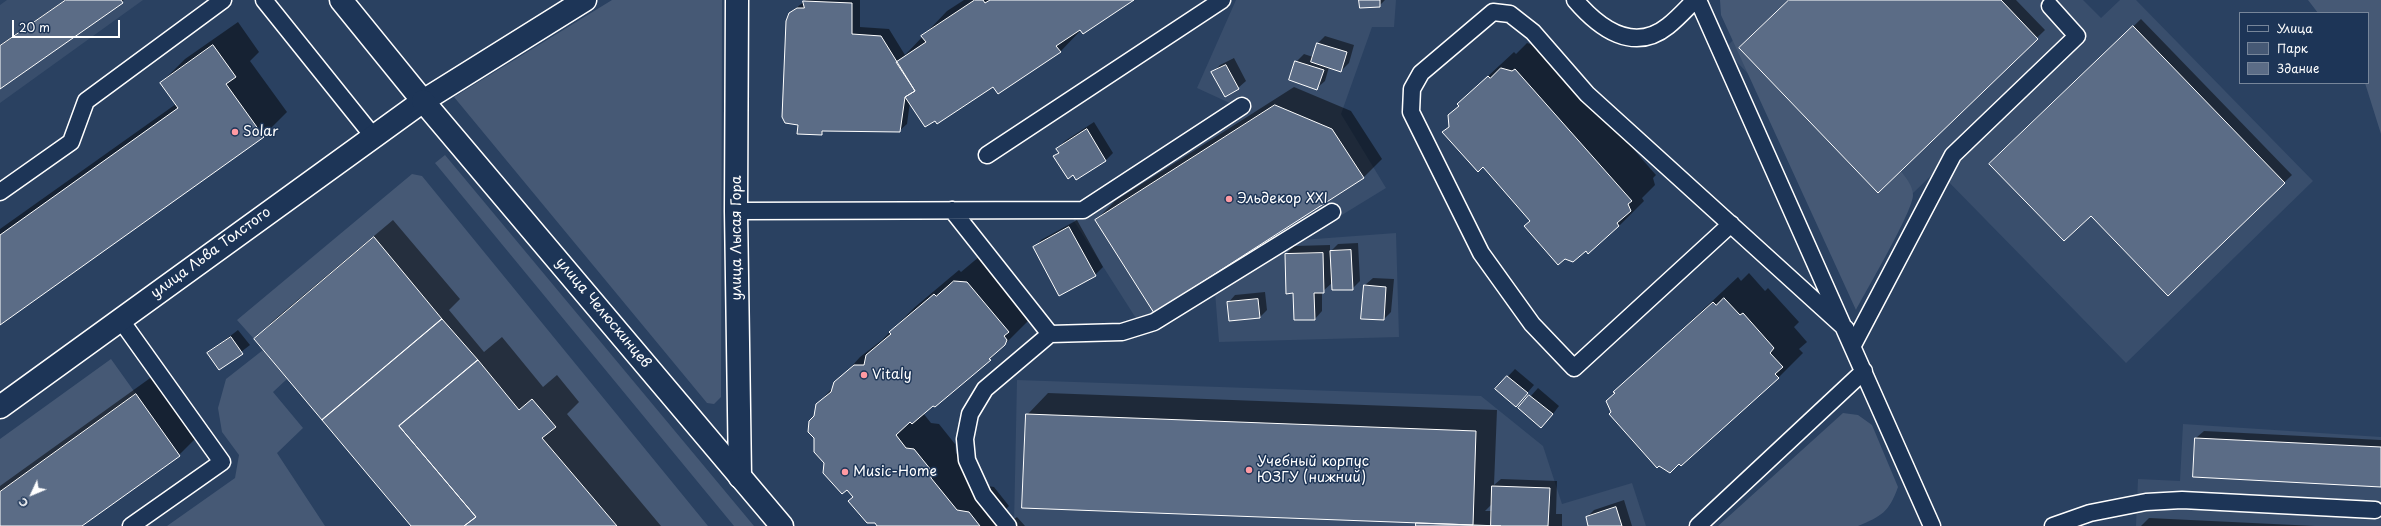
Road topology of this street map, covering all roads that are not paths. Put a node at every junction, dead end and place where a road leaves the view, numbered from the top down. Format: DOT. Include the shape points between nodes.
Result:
graph roads {
  1 [pos="223,0"];
  2 [pos="264,0"];
  3 [pos="341,0"];
  4 [pos="585,0"];
  5 [pos="737,0"];
  6 [pos="1222,0"];
  7 [pos="1575,0"];
  8 [pos="1695,0"];
  9 [pos="1698,0"];
  10 [pos="2050,6"];
  11 [pos="423,101"];
  12 [pos="1242,106"];
  13 [pos="373,136"];
  14 [pos="986,155"];
  15 [pos="0,192"];
  16 [pos="952,210"];
  17 [pos="736,211"];
  18 [pos="1332,212"];
  19 [pos="1731,224"];
  20 [pos="120,319"];
  21 [pos="1846,329"];
  22 [pos="1050,334"];
  23 [pos="1853,345"];
  24 [pos="1864,371"];
  25 [pos="0,407"];
  26 [pos="740,476"];
  27 [pos="2375,510"];
  28 [pos="1928,525"];
  29 [pos="131,526"];
  30 [pos="782,526"];
  31 [pos="1008,526"];
  32 [pos="1698,526"];
  33 [pos="2053,526"];
  1 -- 15 [label="lane" via="86,101 71,142"];
  2 -- 13 [label="lane"];
  3 -- 11 [label="street, улица Челюскинцев"];
  4 -- 11 [label="street, улица Льва Толстого"];
  5 -- 17 [label="street, улица Лысая Гора"];
  6 -- 14 [label="lane"];
  7 -- 8 [label="lane" via="1591,18 1612,33 1632,38 1650,36 1667,27"];
  9 -- 21 [label="lane"];
  10 -- 23 [label="lane" via="2077,36 1953,155"];
  11 -- 13 [label="street, улица Льва Толстого"];
  11 -- 26 [label="street, улица Челюскинцев"];
  12 -- 16 [label="lane" via="1083,210"];
  13 -- 20 [label="street, улица Льва Толстого"];
  16 -- 17 [label="lane"];
  16 -- 22 [label="lane"];
  17 -- 26 [label="street, улица Лысая Гора"];
  18 -- 22 [label="lane" via="1154,322 1122,332"];
  19 -- 19 [label="lane" via="1587,94 1533,32 1510,14 1493,12 1421,73 1412,89 1410,112 1481,253 1532,324 1574,368"];
  19 -- 21 [label="lane"];
  20 -- 25 [label="street, улица Льва Толстого"];
  20 -- 29 [label="lane" via="222,462"];
  21 -- 23 [label="lane"];
  22 -- 31 [label="lane" via="985,389 970,414 965,439 967,460 983,495"];
  23 -- 24 [label="lane"];
  24 -- 28 [label="lane"];
  24 -- 32 [label="lane"];
  26 -- 30 [label="street, улица Челюскинцев"];
  27 -- 33 [label="lane" via="2182,500 2146,502 2090,513"];
}
